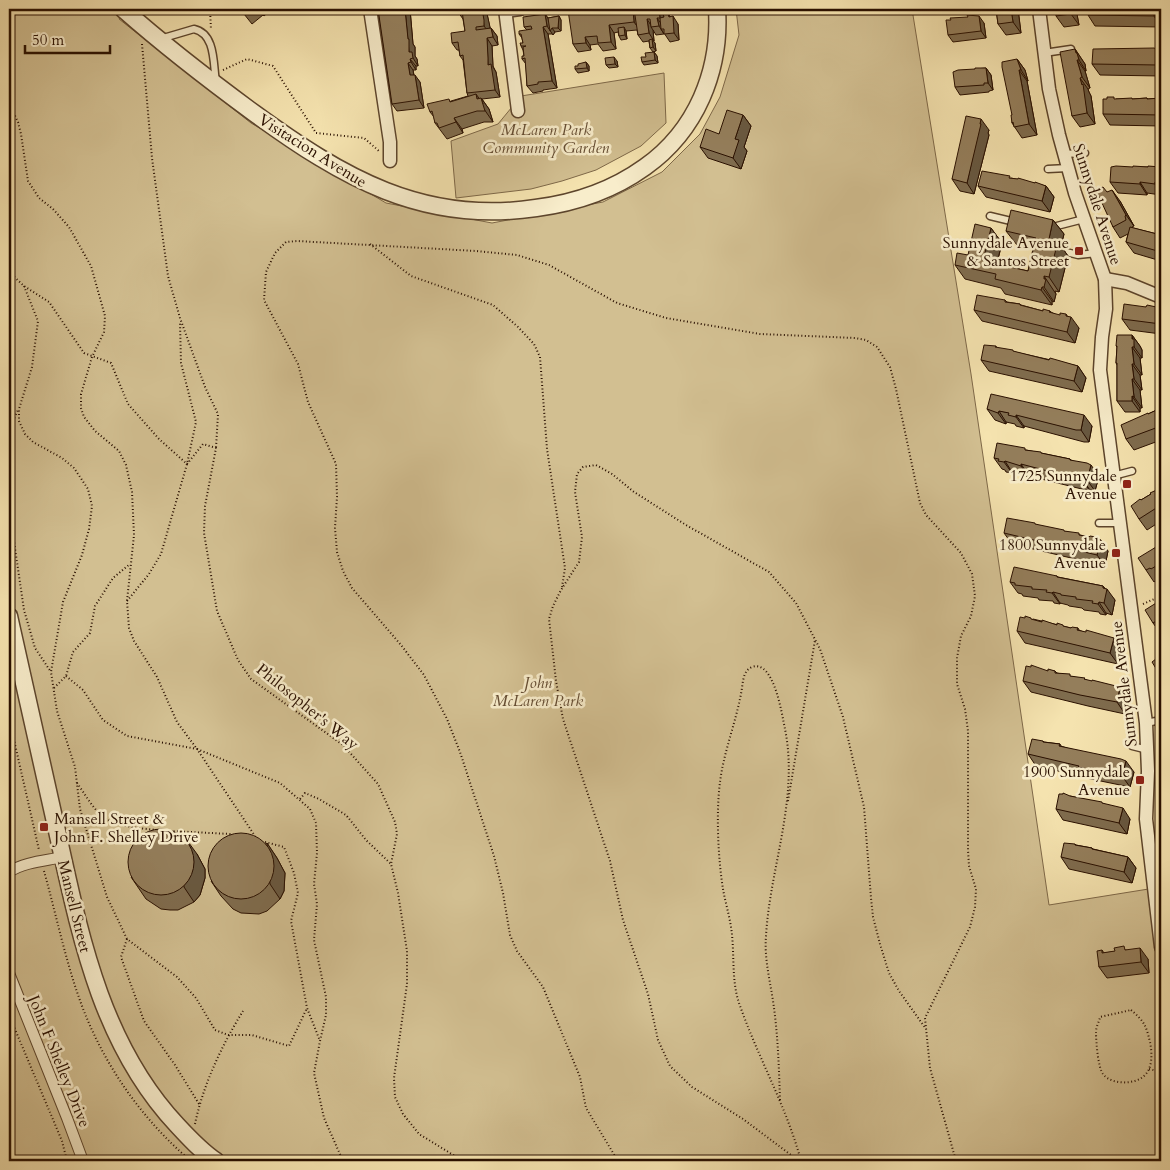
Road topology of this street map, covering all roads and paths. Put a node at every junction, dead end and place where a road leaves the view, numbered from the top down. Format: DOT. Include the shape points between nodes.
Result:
graph roads {
  1 [pos="123,9"];
  2 [pos="210,9"];
  3 [pos="370,9"];
  4 [pos="520,9"];
  5 [pos="717,9"];
  6 [pos="1039,9"];
  7 [pos="505,10"];
  8 [pos="141,24"];
  9 [pos="205,34"];
  10 [pos="159,39"];
  11 [pos="1071,49"];
  12 [pos="1044,53"];
  13 [pos="215,80"];
  14 [pos="9,103"];
  15 [pos="518,111"];
  16 [pos="1085,153"];
  17 [pos="1064,154"];
  18 [pos="390,161"];
  19 [pos="1068,168"];
  20 [pos="1048,169"];
  21 [pos="990,216"];
  22 [pos="1084,220"];
  23 [pos="1019,222"];
  24 [pos="1038,226"];
  25 [pos="370,244"];
  26 [pos="1062,251"];
  27 [pos="1097,253"];
  28 [pos="9,272"];
  29 [pos="1105,279"];
  30 [pos="24,286"];
  31 [pos="1161,297"];
  32 [pos="180,318"];
  33 [pos="92,357"];
  34 [pos="19,408"];
  35 [pos="9,430"];
  36 [pos="216,448"];
  37 [pos="187,464"];
  38 [pos="1132,471"];
  39 [pos="9,473"];
  40 [pos="1113,476"];
  41 [pos="9,487"];
  42 [pos="1099,523"];
  43 [pos="1119,523"];
  44 [pos="131,564"];
  45 [pos="561,590"];
  46 [pos="1161,596"];
  47 [pos="126,601"];
  48 [pos="1130,607"];
  49 [pos="9,616"];
  50 [pos="815,639"];
  51 [pos="51,672"];
  52 [pos="66,676"];
  53 [pos="54,688"];
  54 [pos="1161,720"];
  55 [pos="1146,723"];
  56 [pos="1132,746"];
  57 [pos="197,749"];
  58 [pos="1148,750"];
  59 [pos="77,782"];
  60 [pos="300,800"];
  61 [pos="786,810"];
  62 [pos="237,834"];
  63 [pos="246,835"];
  64 [pos="255,836"];
  65 [pos="63,857"];
  66 [pos="1156,862"];
  67 [pos="390,864"];
  68 [pos="9,872"];
  69 [pos="127,939"];
  70 [pos="1161,947"];
  71 [pos="9,973"];
  72 [pos="308,1008"];
  73 [pos="243,1011"];
  74 [pos="9,1015"];
  75 [pos="927,1030"];
  76 [pos="228,1035"];
  77 [pos="320,1041"];
  78 [pos="1149,1069"];
  79 [pos="1161,1072"];
  80 [pos="780,1100"];
  81 [pos="199,1104"];
  82 [pos="191,1140"];
  83 [pos="67,1161"];
  84 [pos="83,1161"];
  85 [pos="216,1161"];
  86 [pos="342,1161"];
  87 [pos="463,1161"];
  88 [pos="618,1161"];
  89 [pos="800,1161"];
  90 [pos="956,1161"];
  1 -- 8 [label="street, Visitacion Avenue"];
  2 -- 9 [label="path" via="212,30"];
  3 -- 18 [label="street"];
  4 -- 7 [label="street"];
  5 -- 13 [label="street, Visitacion Avenue" via="717,39 710,80 681,133 652,162 618,184 581,199 542,208 503,212 462,211 396,196 337,168 269,124"];
  6 -- 12 [label="street, Sunnydale Avenue"];
  7 -- 15 [label="street"];
  8 -- 10 [label="street, Visitacion Avenue"];
  8 -- 32 [label="path" via="152,158 168,276"];
  9 -- 10 [label="lane" via="194,29"];
  9 -- 13 [label="lane" via="211,45"];
  10 -- 13 [label="street, Visitacion Avenue"];
  11 -- 12 [label="lane"];
  12 -- 17 [label="street, Sunnydale Avenue"];
  13 -- 18 [label="path" via="247,59 273,66 316,133 364,138"];
  14 -- 33 [label="path" via="21,134 28,181 39,198 69,228 92,266 104,316 104,332"];
  16 -- 17 [label="lane"];
  17 -- 19 [label="street, Sunnydale Avenue"];
  19 -- 20 [label="lane"];
  19 -- 22 [label="street, Sunnydale Avenue"];
  21 -- 23 [label="lane"];
  22 -- 24 [label="lane" via="1048,229"];
  22 -- 27 [label="street, Sunnydale Avenue"];
  25 -- 45 [label="path" via="411,276 493,305 534,344 540,357 548,449 566,568"];
  25 -- 75 [label="path" via="517,255 549,264 617,303 666,318 760,334 855,338 877,347 890,367 920,503 926,515 961,553 972,574 975,596 962,636 957,684 968,730 968,850 976,889 975,907 970,927 925,1018"];
  25 -- 88 [label="path" via="286,242 275,253 266,272 264,300 298,364 308,402 336,464 335,528 343,571 352,588 424,675 447,719 491,848 510,935 517,951 543,987 580,1077 586,1108"];
  26 -- 27 [label="lane" via="1078,255"];
  27 -- 29 [label="street, Sunnydale Avenue"];
  28 -- 30 [label="path"];
  29 -- 31 [label="street" via="1127,283"];
  29 -- 40 [label="street, Sunnydale Avenue" via="1106,310 1100,370"];
  30 -- 33 [label="path" via="49,302 84,353"];
  30 -- 34 [label="path" via="38,321 32,367"];
  32 -- 36 [label="path, Philosopher's Way" via="218,414"];
  32 -- 37 [label="path" via="181,363 196,422"];
  33 -- 37 [label="path" via="111,363 128,404"];
  33 -- 44 [label="path" via="81,394 81,408 95,431 119,451 126,465 132,492 134,535"];
  34 -- 35 [label="path"];
  34 -- 51 [label="path" via="19,421 25,434 74,468 88,489 92,506 82,555 63,602"];
  35 -- 39 [label="path"];
  36 -- 37 [label="path" via="203,444"];
  36 -- 67 [label="path, Philosopher's Way" via="205,506 204,533 218,611 238,660 251,679 343,745 378,784 397,834"];
  37 -- 47 [label="path" via="161,554"];
  38 -- 40 [label="lane"];
  40 -- 43 [label="street, Sunnydale Avenue"];
  41 -- 51 [label="path" via="24,610 35,648"];
  42 -- 43 [label="lane"];
  43 -- 48 [label="street, Sunnydale Avenue"];
  44 -- 47 [label="path"];
  44 -- 52 [label="path" via="114,578 95,606 90,633 74,652"];
  45 -- 50 [label="path" via="579,562 582,537 575,492 577,474 583,467 596,466 686,525 769,572 796,603"];
  45 -- 89 [label="path" via="550,619 563,719 610,861 623,920 648,994 658,1040 670,1066 692,1087"];
  46 -- 48 [label="path"];
  47 -- 57 [label="path" via="134,641 157,677 177,722"];
  48 -- 55 [label="street, Sunnydale Avenue"];
  49 -- 65 [label="street, Mansell Street"];
  50 -- 61 [label="path"];
  50 -- 75 [label="path" via="843,717 864,807 873,918 880,944 889,973"];
  51 -- 53 [label="path"];
  52 -- 53 [label="path"];
  52 -- 57 [label="path" via="83,690 103,720 127,736"];
  53 -- 59 [label="path" via="57,711"];
  54 -- 55 [label="lane"];
  55 -- 58 [label="street, Sunnydale Avenue"];
  56 -- 58 [label="lane"];
  57 -- 60 [label="path" via="280,783"];
  57 -- 64 [label="path"];
  58 -- 66 [label="street, Sunnydale Avenue" via="1146,819"];
  59 -- 62 [label="path" via="107,819 163,831"];
  59 -- 69 [label="path" via="80,809 106,897"];
  60 -- 67 [label="path" via="305,793 346,815"];
  60 -- 77 [label="path" via="310,809 316,823 314,940 326,996 326,1015"];
  61 -- 80 [label="path" via="766,936 766,965 779,1056"];
  61 -- 80 [label="path" via="787,739 778,700 769,674 761,667 753,667 746,672 743,681 720,782 720,869 731,927 738,1001"];
  63 -- 64 [label="path"];
  64 -- 72 [label="path" via="257,840 284,847 294,873 298,893 291,921"];
  65 -- 68 [label="street" via="18,866"];
  65 -- 82 [label="street, Mansell Street" via="88,962 118,1040 156,1102"];
  66 -- 70 [label="street, Sunnydale Avenue"];
  67 -- 87 [label="path, Philosopher's Way" via="407,951 408,984 394,1078 395,1097 403,1114 420,1134"];
  69 -- 76 [label="path" via="177,978 196,998 215,1030"];
  69 -- 81 [label="path" via="121,957 144,1021"];
  71 -- 84 [label="street, John F Shelley Drive"];
  72 -- 76 [label="path" via="289,1046 252,1035"];
  72 -- 77 [label="path"];
  73 -- 76 [label="path"];
  74 -- 83 [label="path" via="62,1140"];
  75 -- 90 [label="path" via="930,1068"];
  76 -- 81 [label="path"];
  77 -- 86 [label="path" via="314,1073 324,1118"];
  78 -- 78 [label="path" via="1138,1080 1116,1083 1103,1076 1096,1032 1100,1017 1130,1010 1143,1020 1151,1046"];
  78 -- 79 [label="path"];
  80 -- 89 [label="path" via="793,1131"];
  81 -- 82 [label="path"];
  82 -- 85 [label="street, Mansell Street"];
}
